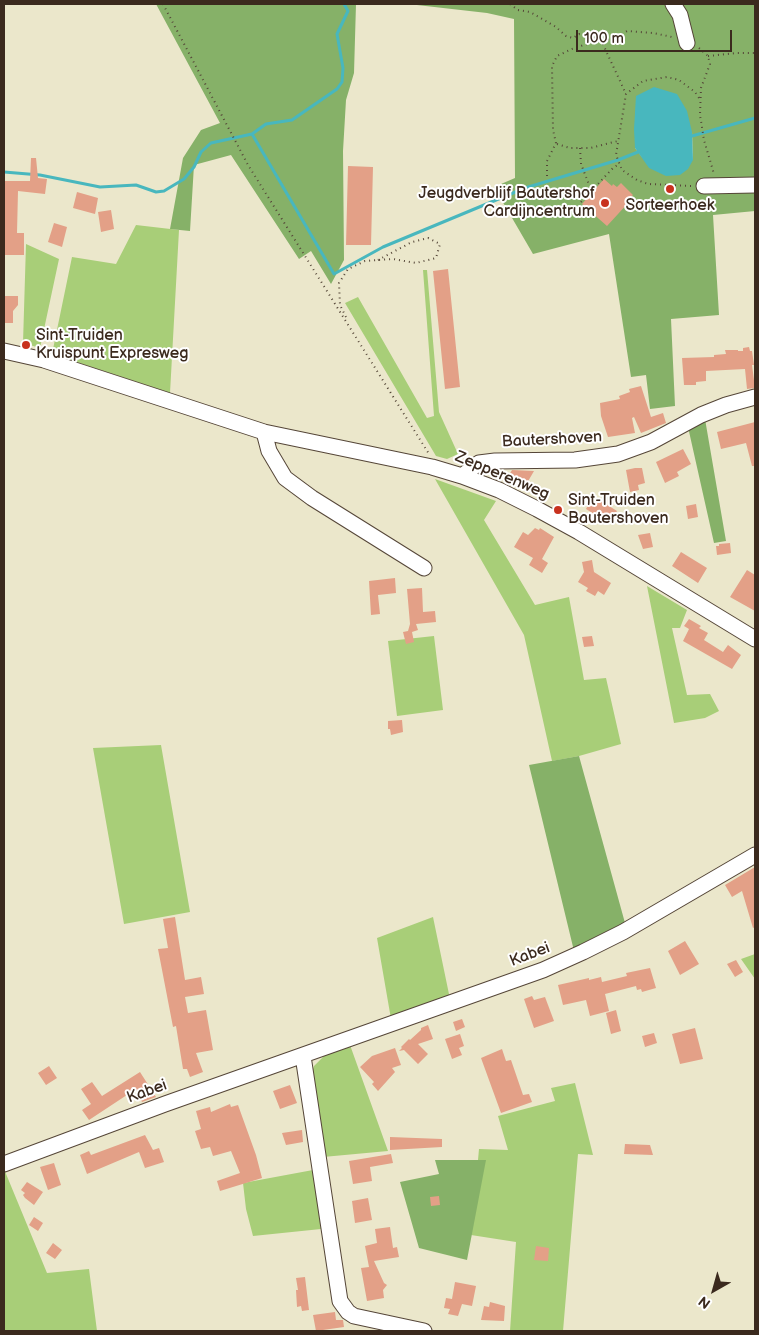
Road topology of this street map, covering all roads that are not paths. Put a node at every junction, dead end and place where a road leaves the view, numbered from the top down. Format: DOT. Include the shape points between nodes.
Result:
graph roads {
  1 [pos="673,4"];
  2 [pos="687,43"];
  3 [pos="755,185"];
  4 [pos="710,186"];
  5 [pos="4,351"];
  6 [pos="755,397"];
  7 [pos="264,432"];
  8 [pos="462,476"];
  9 [pos="424,568"];
  10 [pos="755,639"];
  11 [pos="755,854"];
  12 [pos="303,1056"];
  13 [pos="4,1164"];
  14 [pos="424,1331"];
  1 -- 2 [label="street" via="680,15"];
  3 -- 4 [label="street"];
  5 -- 7 [label="street, Zepperenweg" via="44,360"];
  6 -- 8 [label="street, Bautershoven" via="701,415 651,442 618,454 575,460 479,463"];
  7 -- 8 [label="street, Zepperenweg"];
  7 -- 9 [label="street" via="269,451 285,478"];
  8 -- 10 [label="street, Zepperenweg" via="537,509"];
  11 -- 12 [label="street, Kabei" via="583,952 534,973"];
  12 -- 13 [label="street, Kabei"];
  12 -- 14 [label="street" via="340,1301 354,1316"];
}
